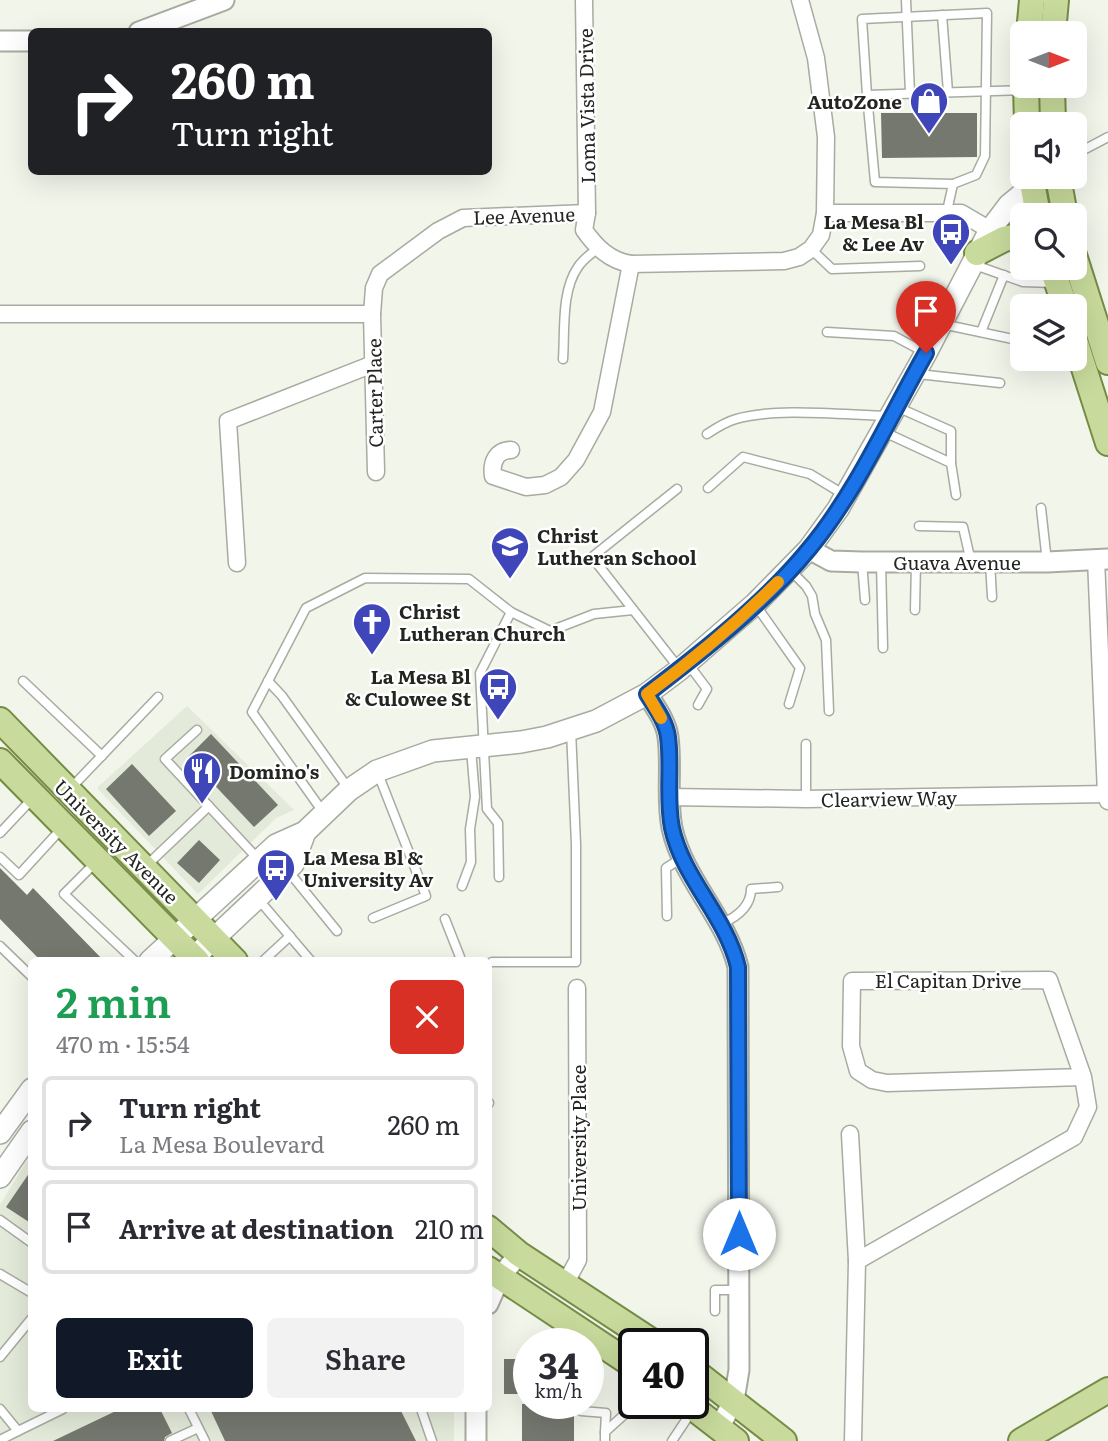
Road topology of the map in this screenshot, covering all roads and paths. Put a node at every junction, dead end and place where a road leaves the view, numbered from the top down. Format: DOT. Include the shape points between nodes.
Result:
graph roads {
  1 [pos="224,0"];
  2 [pos="584,0"];
  3 [pos="800,0"];
  4 [pos="906,0"];
  5 [pos="1032,0"];
  6 [pos="1056,0"];
  7 [pos="942,15"];
  8 [pos="906,17"];
  9 [pos="1030,21"];
  10 [pos="1054,21"];
  11 [pos="150,28"];
  12 [pos="0,41"];
  13 [pos="28,41"];
  14 [pos="1010,89"];
  15 [pos="985,91"];
  16 [pos="948,92"];
  17 [pos="910,93"];
  18 [pos="867,94"];
  19 [pos="1108,137"];
  20 [pos="1087,148"];
  21 [pos="953,184"];
  22 [pos="1026,189"];
  23 [pos="947,211"];
  24 [pos="587,213"];
  25 [pos="825,214"];
  26 [pos="989,230"];
  27 [pos="1010,238"];
  28 [pos="598,248"];
  29 [pos="810,249"];
  30 [pos="973,258"];
  31 [pos="631,264"];
  32 [pos="920,266"];
  33 [pos="1003,275"];
  34 [pos="1010,277"];
  35 [pos="1085,280"];
  36 [pos="0,314"];
  37 [pos="372,314"];
  38 [pos="1102,321"];
  39 [pos="942,324"];
  40 [pos="827,332"];
  41 [pos="981,332"];
  42 [pos="1010,338"];
  43 [pos="926,353"];
  44 [pos="563,359"];
  45 [pos="1108,362"];
  46 [pos="373,364"];
  47 [pos="1085,371"];
  48 [pos="915,373"];
  49 [pos="1000,383"];
  50 [pos="890,418"];
  51 [pos="707,434"];
  52 [pos="1108,443"];
  53 [pos="511,450"];
  54 [pos="951,463"];
  55 [pos="376,472"];
  56 [pos="708,488"];
  57 [pos="677,489"];
  58 [pos="956,495"];
  59 [pos="846,496"];
  60 [pos="1041,508"];
  61 [pos="919,526"];
  62 [pos="809,549"];
  63 [pos="1102,559"];
  64 [pos="916,562"];
  65 [pos="981,562"];
  66 [pos="1047,562"];
  67 [pos="237,563"];
  68 [pos="871,563"];
  69 [pos="790,570"];
  70 [pos="1102,587"];
  71 [pos="992,597"];
  72 [pos="865,600"];
  73 [pos="755,604"];
  74 [pos="633,610"];
  75 [pos="915,610"];
  76 [pos="510,612"];
  77 [pos="1104,646"];
  78 [pos="883,648"];
  79 [pos="683,666"];
  80 [pos="23,681"];
  81 [pos="268,681"];
  82 [pos="647,694"];
  83 [pos="158,697"];
  84 [pos="789,704"];
  85 [pos="698,705"];
  86 [pos="829,711"];
  87 [pos="0,720"];
  88 [pos="197,730"];
  89 [pos="571,730"];
  90 [pos="806,744"];
  91 [pos="477,746"];
  92 [pos="102,755"];
  93 [pos="2,767"];
  94 [pos="377,771"];
  95 [pos="349,790"];
  96 [pos="68,791"];
  97 [pos="35,796"];
  98 [pos="1107,796"];
  99 [pos="669,797"];
  100 [pos="806,799"];
  101 [pos="209,806"];
  102 [pos="324,812"];
  103 [pos="64,825"];
  104 [pos="304,832"];
  105 [pos="0,833"];
  106 [pos="0,857"];
  107 [pos="682,858"];
  108 [pos="99,860"];
  109 [pos="260,860"];
  110 [pos="144,868"];
  111 [pos="287,870"];
  112 [pos="499,877"];
  113 [pos="462,886"];
  114 [pos="778,887"];
  115 [pos="257,898"];
  116 [pos="667,916"];
  117 [pos="373,918"];
  118 [pos="446,919"];
  119 [pos="195,920"];
  120 [pos="721,924"];
  121 [pos="337,931"];
  122 [pos="290,936"];
  123 [pos="175,938"];
  124 [pos="214,939"];
  125 [pos="0,946"];
  126 [pos="131,957"];
  127 [pos="154,957"];
  128 [pos="191,957"];
  129 [pos="197,957"];
  130 [pos="231,957"];
  131 [pos="267,957"];
  132 [pos="308,957"];
  133 [pos="460,957"];
  134 [pos="492,962"];
  135 [pos="28,973"];
  136 [pos="577,988"];
  137 [pos="1083,1077"];
  138 [pos="28,1093"];
  139 [pos="3,1121"];
  140 [pos="850,1134"];
  141 [pos="28,1137"];
  142 [pos="0,1177"];
  143 [pos="0,1220"];
  144 [pos="492,1231"];
  145 [pos="28,1240"];
  146 [pos="519,1255"];
  147 [pos="858,1261"];
  148 [pos="494,1273"];
  149 [pos="0,1274"];
  150 [pos="565,1284"];
  151 [pos="739,1290"];
  152 [pos="28,1291"];
  153 [pos="715,1311"];
  154 [pos="28,1323"];
  155 [pos="632,1328"];
  156 [pos="618,1355"];
  157 [pos="0,1357"];
  158 [pos="709,1382"];
  159 [pos="1108,1390"];
  160 [pos="734,1400"];
  161 [pos="0,1409"];
  162 [pos="57,1412"];
  163 [pos="190,1412"];
  164 [pos="422,1412"];
  165 [pos="476,1412"];
  166 [pos="604,1413"];
  167 [pos="622,1419"];
  168 [pos="684,1419"];
  169 [pos="708,1419"];
  170 [pos="198,1427"];
  171 [pos="18,1431"];
  172 [pos="728,1434"];
  173 [pos="605,1437"];
  174 [pos="0,1440"];
  175 [pos="170,1441"];
  176 [pos="205,1441"];
  177 [pos="432,1441"];
  178 [pos="476,1441"];
  179 [pos="672,1441"];
  180 [pos="784,1441"];
  181 [pos="853,1441"];
  182 [pos="1021,1441"];
  1 -- 11 [label="street"];
  2 -- 24 [label="street, Loma Vista Drive"];
  3 -- 25 [label="street" via="816,58 826,137"];
  4 -- 8 [label="lane"];
  5 -- 9 [label="main road"];
  6 -- 10 [label="main road"];
  7 -- 8 [label="lane"];
  7 -- 15 [label="lane" via="987,13"];
  7 -- 16 [label="lane"];
  8 -- 17 [label="lane"];
  8 -- 18 [label="lane" via="862,19"];
  12 -- 13 [label="street"];
  14 -- 15 [label="lane"];
  15 -- 16 [label="lane"];
  15 -- 21 [label="lane" via="985,156 976,175"];
  16 -- 17 [label="lane"];
  17 -- 18 [label="lane"];
  18 -- 21 [label="lane" via="875,182"];
  19 -- 20 [label="lane"];
  21 -- 23 [label="lane"];
  22 -- 26 [label="main road"];
  23 -- 25 [label="street"];
  23 -- 26 [label="street" via="961,213"];
  24 -- 28 [label="street, Lee Avenue" via="584,230"];
  24 -- 37 [label="street, Lee Avenue" via="463,218 438,230 380,274"];
  25 -- 29 [label="street" via="821,235"];
  26 -- 30 [label="main road"];
  27 -- 30 [label="main road"];
  28 -- 31 [label="street"];
  28 -- 44 [label="lane" via="572,278"];
  29 -- 31 [label="street" via="784,261"];
  29 -- 32 [label="lane" via="832,269"];
  30 -- 33 [label="lane"];
  30 -- 39 [label="main road"];
  31 -- 53 [label="street" via="602,412 576,460 561,477 526,487 493,476 496,456"];
  33 -- 34 [label="lane"];
  33 -- 41 [label="lane"];
  35 -- 38 [label="main road"];
  36 -- 37 [label="street"];
  37 -- 46 [label="street, Carter Place"];
  38 -- 45 [label="main road"];
  39 -- 41 [label="lane"];
  39 -- 43 [label="main road"];
  40 -- 43 [label="lane" via="894,336"];
  41 -- 42 [label="lane"];
  43 -- 48 [label="main road"];
  46 -- 55 [label="street, Carter Place"];
  46 -- 67 [label="street" via="228,421"];
  47 -- 52 [label="main road"];
  48 -- 49 [label="lane"];
  48 -- 50 [label="main road"];
  50 -- 51 [label="lane" via="760,415 733,419"];
  50 -- 54 [label="lane"];
  50 -- 54 [label="lane" via="951,431"];
  50 -- 59 [label="main road"];
  54 -- 58 [label="lane"];
  56 -- 59 [label="lane" via="743,457 810,474"];
  57 -- 74 [label="lane" via="592,557"];
  59 -- 62 [label="main road"];
  60 -- 66 [label="lane"];
  61 -- 65 [label="lane" via="963,527"];
  62 -- 68 [label="street, Guava Avenue" via="831,561"];
  62 -- 69 [label="main road"];
  63 -- 66 [label="street, Guava Avenue"];
  63 -- 70 [label="street"];
  64 -- 65 [label="street, Guava Avenue"];
  64 -- 68 [label="street, Guava Avenue"];
  64 -- 75 [label="lane"];
  65 -- 66 [label="street, Guava Avenue"];
  65 -- 71 [label="lane"];
  68 -- 72 [label="lane"];
  68 -- 78 [label="lane"];
  69 -- 73 [label="main road"];
  69 -- 86 [label="lane" via="812,596 826,640"];
  70 -- 77 [label="street"];
  73 -- 79 [label="main road"];
  73 -- 84 [label="lane" via="800,668"];
  74 -- 76 [label="lane" via="594,614 550,631"];
  74 -- 79 [label="lane"];
  76 -- 81 [label="lane" via="469,579 365,578 306,608"];
  76 -- 91 [label="lane" via="480,674"];
  77 -- 98 [label="street"];
  79 -- 82 [label="main road"];
  79 -- 85 [label="lane" via="707,689"];
  80 -- 92 [label="lane"];
  81 -- 95 [label="lane"];
  81 -- 102 [label="lane" via="252,712"];
  82 -- 89 [label="main road"];
  82 -- 99 [label="street" via="668,736"];
  83 -- 92 [label="lane"];
  87 -- 96 [label="main road, University Avenue"];
  88 -- 101 [label="lane" via="165,759"];
  89 -- 91 [label="main road"];
  89 -- 134 [label="lane" via="576,962"];
  90 -- 100 [label="lane"];
  91 -- 94 [label="main road" via="433,751"];
  91 -- 112 [label="lane" via="487,810 498,823"];
  91 -- 113 [label="lane" via="471,862"];
  92 -- 96 [label="lane"];
  93 -- 97 [label="main road, University Avenue"];
  94 -- 95 [label="main road"];
  94 -- 117 [label="lane" via="426,896"];
  95 -- 102 [label="main road"];
  96 -- 110 [label="main road, University Avenue"];
  97 -- 103 [label="main road, University Avenue"];
  97 -- 105 [label="lane"];
  98 -- 100 [label="street, Clearview Way"];
  99 -- 100 [label="street, Clearview Way"];
  99 -- 107 [label="street" via="672,828"];
  101 -- 109 [label="lane"];
  101 -- 110 [label="lane"];
  102 -- 104 [label="main road"];
  103 -- 106 [label="lane" via="19,875"];
  103 -- 108 [label="main road, University Avenue"];
  104 -- 109 [label="main road" via="276,845"];
  104 -- 111 [label="main road"];
  107 -- 116 [label="lane" via="666,868"];
  107 -- 120 [label="street"];
  108 -- 123 [label="main road, University Avenue"];
  108 -- 126 [label="lane" via="64,894"];
  109 -- 119 [label="main road"];
  110 -- 119 [label="main road, University Avenue"];
  111 -- 115 [label="main road"];
  111 -- 121 [label="lane"];
  114 -- 120 [label="lane" via="751,889 751,898 737,917"];
  115 -- 122 [label="lane"];
  115 -- 124 [label="main road"];
  118 -- 133 [label="lane"];
  119 -- 123 [label="main road"];
  119 -- 124 [label="main road, University Avenue"];
  120 -- 151 [label="street" via="733,948 740,986"];
  122 -- 131 [label="lane"];
  122 -- 132 [label="lane"];
  123 -- 127 [label="main road"];
  123 -- 128 [label="main road, University Avenue"];
  124 -- 129 [label="main road"];
  124 -- 130 [label="main road, University Avenue"];
  125 -- 135 [label="lane"];
  136 -- 150 [label="street, University Place" via="579,1260"];
  137 -- 137 [label="street, El Capitan Drive" via="1049,980 852,981 851,1046 858,1071 872,1080"];
  137 -- 147 [label="street, El Capitan Drive" via="1088,1107 1074,1137"];
  138 -- 139 [label="main road"];
  140 -- 147 [label="street"];
  141 -- 142 [label="main road"];
  143 -- 145 [label="lane"];
  144 -- 146 [label="main road"];
  146 -- 148 [label="street"];
  146 -- 150 [label="main road"];
  147 -- 181 [label="street"];
  148 -- 156 [label="main road"];
  149 -- 152 [label="lane"];
  150 -- 155 [label="main road"];
  151 -- 153 [label="lane" via="715,1290"];
  151 -- 160 [label="street" via="739,1370"];
  154 -- 157 [label="lane"];
  158 -- 160 [label="main road"];
  159 -- 182 [label="main road"];
  160 -- 172 [label="street"];
  160 -- 180 [label="main road"];
  161 -- 171 [label="lane"];
  162 -- 171 [label="lane"];
  163 -- 170 [label="lane"];
  164 -- 177 [label="lane"];
  165 -- 178 [label="street"];
  166 -- 173 [label="lane"];
  167 -- 173 [label="lane"];
  168 -- 179 [label="lane"];
  169 -- 172 [label="main road"];
  170 -- 175 [label="lane"];
  170 -- 176 [label="lane"];
  171 -- 174 [label="lane"];
}
